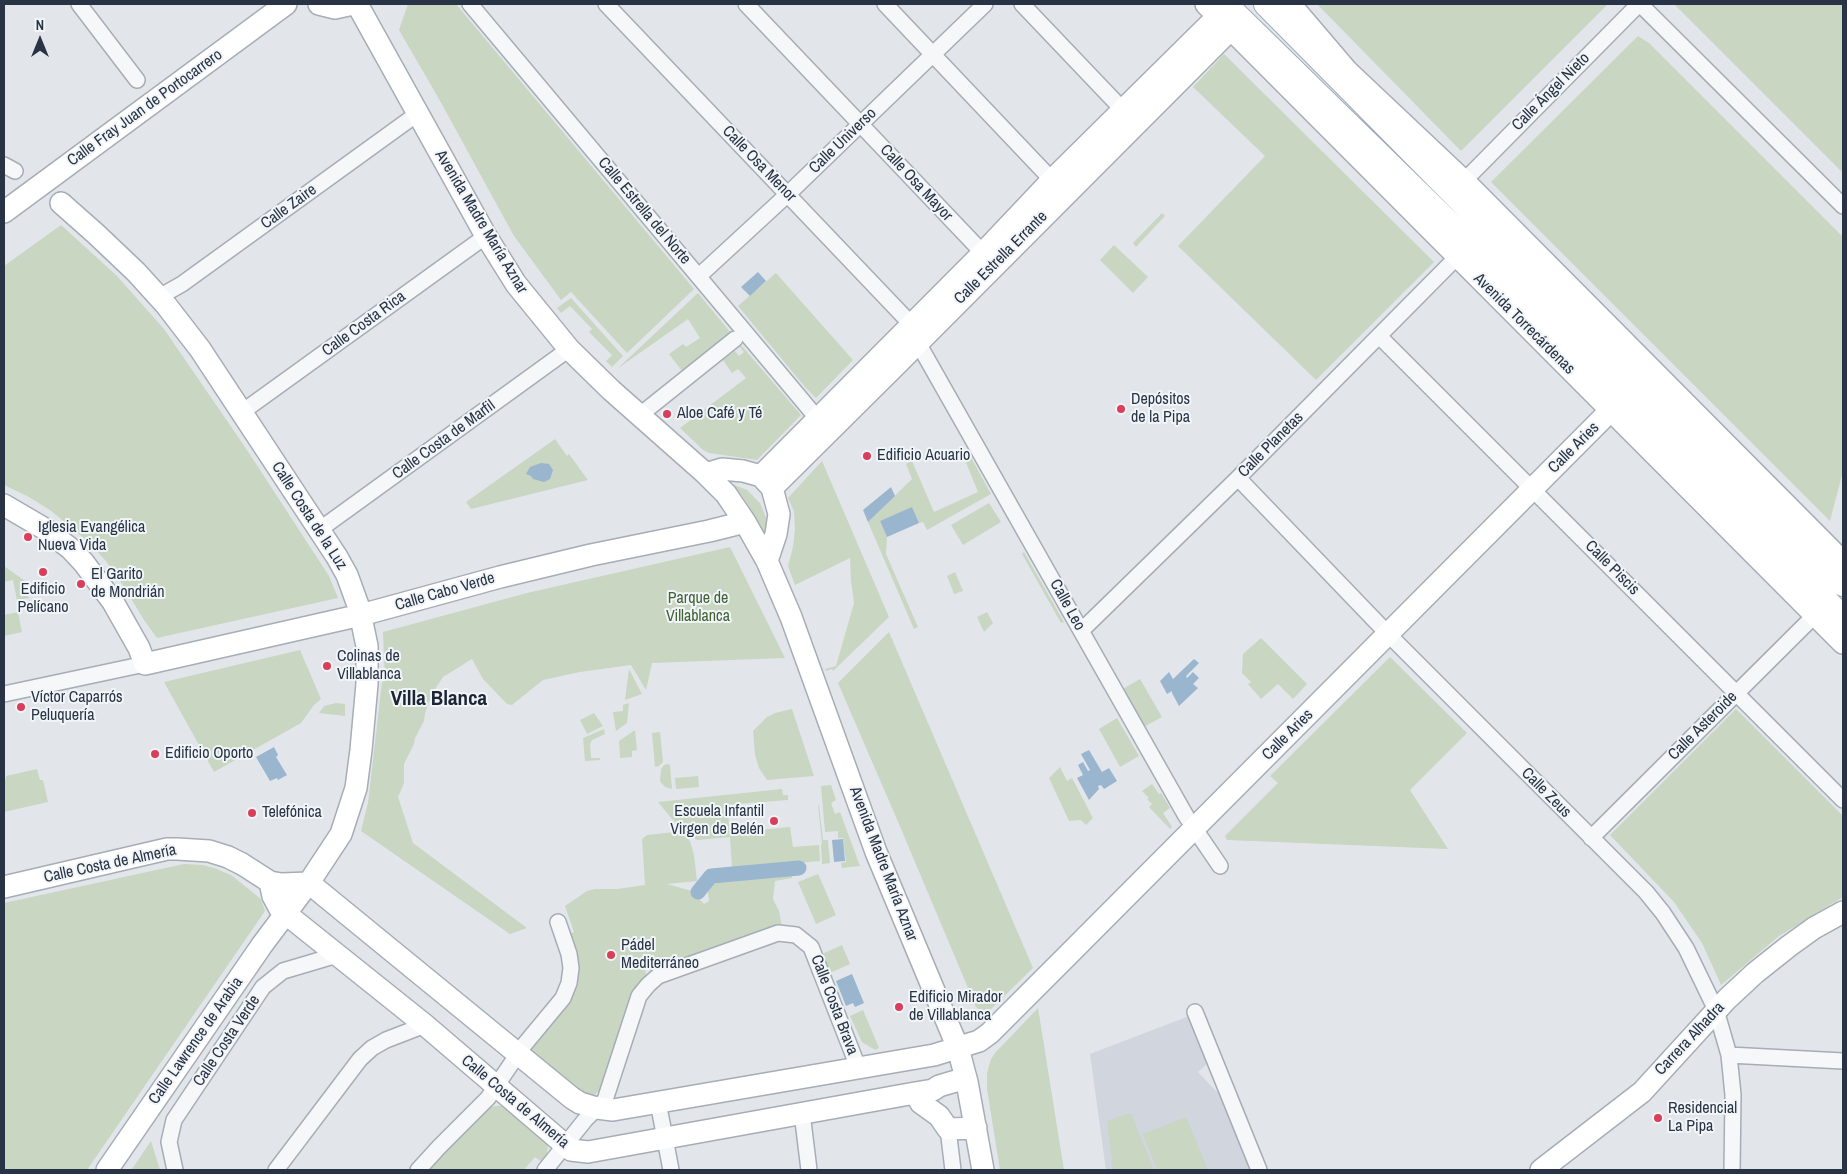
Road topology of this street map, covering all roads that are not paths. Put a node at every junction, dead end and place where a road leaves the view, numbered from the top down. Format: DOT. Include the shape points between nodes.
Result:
graph roads {
  1 [pos="79,4"];
  2 [pos="286,4"];
  3 [pos="318,4"];
  4 [pos="355,4"];
  5 [pos="470,4"];
  6 [pos="606,4"];
  7 [pos="746,4"];
  8 [pos="885,4"];
  9 [pos="985,4"];
  10 [pos="1022,4"];
  11 [pos="1266,4"];
  12 [pos="1290,4"];
  13 [pos="1640,4"];
  14 [pos="1220,13"];
  15 [pos="1201,45"];
  16 [pos="934,55"];
  17 [pos="137,80"];
  18 [pos="1123,110"];
  19 [pos="417,114"];
  20 [pos="860,123"];
  21 [pos="1052,180"];
  22 [pos="1452,180"];
  23 [pos="788,194"];
  24 [pos="60,203"];
  25 [pos="1843,206"];
  26 [pos="4,212"];
  27 [pos="486,236"];
  28 [pos="983,253"];
  29 [pos="1457,257"];
  30 [pos="699,276"];
  31 [pos="159,297"];
  32 [pos="914,333"];
  33 [pos="1380,336"];
  34 [pos="735,339"];
  35 [pos="569,349"];
  36 [pos="1611,410"];
  37 [pos="242,412"];
  38 [pos="640,415"];
  39 [pos="817,418"];
  40 [pos="706,474"];
  41 [pos="1238,478"];
  42 [pos="766,482"];
  43 [pos="1533,489"];
  44 [pos="4,505"];
  45 [pos="745,522"];
  46 [pos="319,530"];
  47 [pos="767,561"];
  48 [pos="1843,561"];
  49 [pos="1843,584"];
  50 [pos="361,615"];
  51 [pos="1815,615"];
  52 [pos="1843,618"];
  53 [pos="1081,631"];
  54 [pos="1388,634"];
  55 [pos="1843,643"];
  56 [pos="145,664"];
  57 [pos="1736,693"];
  58 [pos="4,694"];
  59 [pos="1843,800"];
  60 [pos="1194,829"];
  61 [pos="1592,838"];
  62 [pos="1220,866"];
  63 [pos="270,882"];
  64 [pos="4,887"];
  65 [pos="296,898"];
  66 [pos="1843,912"];
  67 [pos="558,922"];
  68 [pos="337,955"];
  69 [pos="1716,1010"];
  70 [pos="1195,1012"];
  71 [pos="424,1025"];
  72 [pos="958,1048"];
  73 [pos="519,1054"];
  74 [pos="934,1055"];
  75 [pos="1729,1055"];
  76 [pos="1839,1057"];
  77 [pos="858,1067"];
  78 [pos="966,1078"];
  79 [pos="496,1086"];
  80 [pos="940,1086"];
  81 [pos="915,1093"];
  82 [pos="658,1102"];
  83 [pos="597,1108"];
  84 [pos="802,1113"];
  85 [pos="976,1128"];
  86 [pos="948,1129"];
  87 [pos="665,1139"];
  88 [pos="565,1145"];
  89 [pos="107,1170"];
  90 [pos="175,1170"];
  91 [pos="276,1170"];
  92 [pos="418,1170"];
  93 [pos="545,1170"];
  94 [pos="671,1170"];
  95 [pos="809,1170"];
  96 [pos="953,1170"];
  97 [pos="983,1170"];
  98 [pos="1259,1170"];
  99 [pos="1541,1170"];
  100 [pos="1732,1170"];
  1 -- 17 [label="street"];
  2 -- 26 [label="street, Calle Fray Juan de Portocarrero"];
  3 -- 4 [label="street" via="335,8"];
  4 -- 19 [label="street, Avenida Madre María Aznar"];
  5 -- 30 [label="street, Calle Estrella del Norte"];
  6 -- 23 [label="street, Calle Osa Menor"];
  7 -- 20 [label="street, Calle Osa Mayor"];
  8 -- 16 [label="street"];
  9 -- 16 [label="street, Calle Universo"];
  10 -- 18 [label="street"];
  11 -- 22 [label="main road"];
  12 -- 22 [label="street" via="1346,70"];
  13 -- 22 [label="street, Calle Ángel Nieto"];
  13 -- 25 [label="street"];
  14 -- 15 [label="street, Calle Estrella Errante"];
  14 -- 29 [label="street, Avenida Torrecárdenas"];
  14 -- 52 [label="main road, Avenida Torrecárdenas" via="1445,220"];
  15 -- 18 [label="street, Calle Estrella Errante"];
  15 -- 32 [label="street, Calle Estrella Errante"];
  16 -- 20 [label="street, Calle Universo"];
  16 -- 21 [label="street"];
  18 -- 21 [label="street, Calle Estrella Errante"];
  19 -- 27 [label="street, Avenida Madre María Aznar"];
  19 -- 31 [label="street, Calle Zaire" via="182,284"];
  20 -- 23 [label="street, Calle Universo"];
  20 -- 28 [label="street, Calle Osa Mayor"];
  21 -- 28 [label="street, Calle Estrella Errante"];
  22 -- 48 [label="street"];
  22 -- 49 [label="main road"];
  23 -- 30 [label="street, Calle Universo"];
  23 -- 32 [label="street, Calle Osa Menor"];
  24 -- 31 [label="street, Calle Costa de la Luz" via="116,252"];
  27 -- 35 [label="street, Avenida Madre María Aznar" via="516,284"];
  27 -- 37 [label="street, Calle Costa Rica"];
  28 -- 32 [label="street, Calle Estrella Errante"];
  29 -- 33 [label="street, Calle Planetas"];
  29 -- 36 [label="street, Avenida Torrecárdenas"];
  30 -- 39 [label="street, Calle Estrella del Norte"];
  31 -- 37 [label="street, Calle Costa de la Luz"];
  32 -- 39 [label="street, Calle Estrella Errante"];
  32 -- 42 [label="street, Calle Estrella Errante"];
  32 -- 53 [label="street, Calle Leo"];
  33 -- 41 [label="street, Calle Planetas"];
  33 -- 43 [label="street, Calle Piscis"];
  34 -- 38 [label="street"];
  35 -- 38 [label="street, Avenida Madre María Aznar"];
  35 -- 46 [label="street, Calle Costa de Marfil"];
  36 -- 43 [label="street, Calle Aries"];
  36 -- 51 [label="street, Avenida Torrecárdenas"];
  37 -- 46 [label="street, Calle Costa de la Luz"];
  38 -- 40 [label="street, Avenida Madre María Aznar"];
  39 -- 42 [label="street, Calle Estrella Errante"];
  40 -- 42 [label="street" via="722,469 743,471"];
  40 -- 45 [label="street, Avenida Madre María Aznar" via="726,494"];
  41 -- 53 [label="street, Calle Planetas"];
  41 -- 54 [label="street, Calle Zeus"];
  42 -- 47 [label="street" via="779,514"];
  43 -- 54 [label="street, Calle Aries"];
  43 -- 57 [label="street, Calle Piscis"];
  44 -- 56 [label="street" via="45,529 84,563 113,602"];
  45 -- 47 [label="street, Avenida Madre María Aznar"];
  45 -- 50 [label="street, Calle Cabo Verde" via="563,562"];
  46 -- 50 [label="street, Calle Costa de la Luz" via="347,575"];
  47 -- 72 [label="street, Avenida Madre María Aznar" via="791,617 876,852"];
  50 -- 56 [label="street, Calle Cabo Verde"];
  50 -- 65 [label="street, Calle Costa de la Luz" via="367,646 367,684 356,788 341,834"];
  51 -- 55 [label="street, Avenida Torrecárdenas"];
  51 -- 57 [label="street, Calle Asteroide"];
  53 -- 60 [label="street, Calle Leo"];
  54 -- 60 [label="street, Calle Aries"];
  54 -- 61 [label="street, Calle Zeus"];
  56 -- 58 [label="street"];
  57 -- 59 [label="street, Calle Piscis"];
  57 -- 61 [label="street, Calle Asteroide"];
  60 -- 62 [label="street, Calle Leo"];
  60 -- 72 [label="street, Calle Aries" via="990,1033 979,1041"];
  61 -- 69 [label="street, Calle Zeus" via="1663,913 1689,953"];
  63 -- 64 [label="street, Calle Costa de Almería" via="228,857 209,851 167,849"];
  63 -- 65 [label="street" via="281,884"];
  63 -- 65 [label="street, Calle Costa de Almería" via="275,901"];
  65 -- 68 [label="street, Calle Costa de Almería"];
  65 -- 73 [label="street, Calle Costa de Almería"];
  65 -- 89 [label="street, Calle Lawrence de Arabia"];
  66 -- 69 [label="street, Carrera Alhadra" via="1814,928 1770,960"];
  67 -- 73 [label="street" via="569,954 571,975 567,991"];
  68 -- 71 [label="street, Calle Costa de Almería"];
  68 -- 90 [label="street, Calle Costa Verde" via="283,971 263,987 174,1120 169,1142"];
  69 -- 75 [label="street, Calle Zeus"];
  69 -- 99 [label="street, Carrera Alhadra" via="1642,1092"];
  70 -- 98 [label="street"];
  71 -- 79 [label="street, Calle Costa de Almería"];
  71 -- 91 [label="street" via="386,1040 367,1053"];
  72 -- 74 [label="street, Calle Costa de Almería"];
  72 -- 78 [label="street, Avenida Madre María Aznar"];
  73 -- 79 [label="street"];
  73 -- 83 [label="street, Calle Costa de Almería" via="572,1098"];
  74 -- 77 [label="street, Calle Costa de Almería"];
  74 -- 80 [label="street"];
  75 -- 76 [label="street"];
  75 -- 100 [label="street, Calle Zeus" via="1733,1095"];
  77 -- 82 [label="street, Calle Costa de Almería"];
  77 -- 83 [label="street, Calle Costa Brava" via="811,947 796,935 778,933 658,976 648,985 639,996 605,1100"];
  78 -- 80 [label="street, Calle Costa de Almería"];
  78 -- 85 [label="street, Avenida Madre María Aznar"];
  79 -- 88 [label="street, Calle Costa de Almería"];
  79 -- 92 [label="street"];
  80 -- 81 [label="street, Calle Costa de Almería"];
  81 -- 84 [label="street, Calle Costa de Almería"];
  81 -- 86 [label="street"];
  82 -- 83 [label="street, Calle Costa de Almería" via="613,1110"];
  82 -- 87 [label="street"];
  83 -- 88 [label="street, Calle Costa Brava"];
  84 -- 87 [label="street, Calle Costa de Almería"];
  84 -- 95 [label="street"];
  85 -- 86 [label="street"];
  85 -- 97 [label="street, Avenida Madre María Aznar"];
  86 -- 96 [label="street"];
  87 -- 88 [label="street, Calle Costa de Almería" via="583,1153"];
  87 -- 94 [label="street"];
  88 -- 93 [label="street, Calle Costa Brava"];
}
